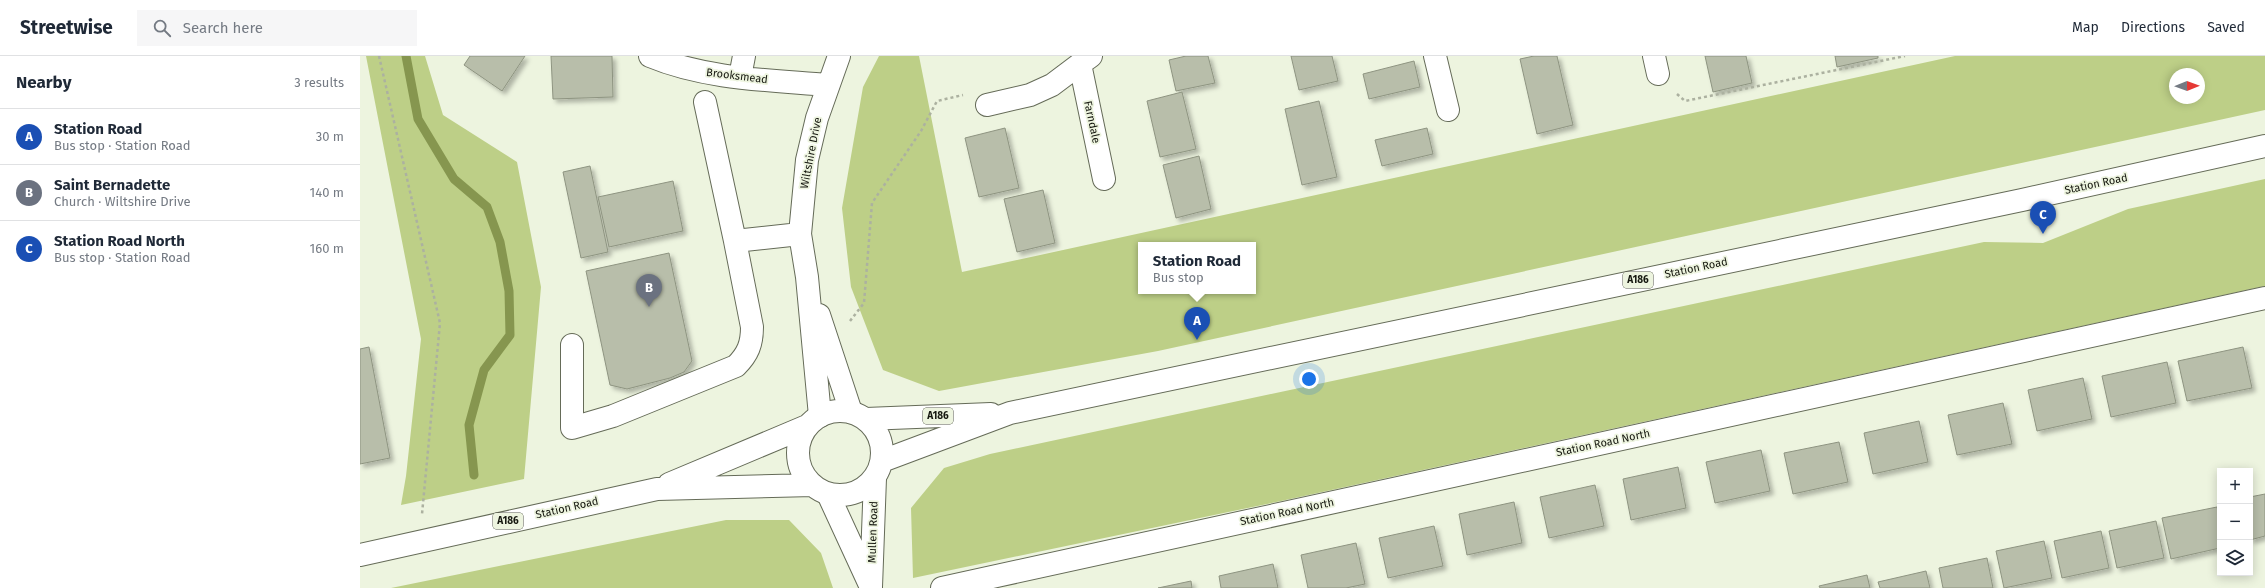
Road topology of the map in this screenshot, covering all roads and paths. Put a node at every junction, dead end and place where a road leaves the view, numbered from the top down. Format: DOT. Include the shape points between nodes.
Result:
graph roads {
  1 [pos="379,56"];
  2 [pos="650,56"];
  3 [pos="839,56"];
  4 [pos="1435,56"];
  5 [pos="1905,56"];
  6 [pos="1086,60"];
  7 [pos="1656,65"];
  8 [pos="742,66"];
  9 [pos="827,86"];
  10 [pos="705,102"];
  11 [pos="986,105"];
  12 [pos="1448,110"];
  13 [pos="2265,146"];
  14 [pos="1104,179"];
  15 [pos="800,234"];
  16 [pos="736,241"];
  17 [pos="807,277"];
  18 [pos="2265,298"];
  19 [pos="572,345"];
  20 [pos="830,347"];
  21 [pos="1010,413"];
  22 [pos="858,415"];
  23 [pos="814,421"];
  24 [pos="878,470"];
  25 [pos="657,489"];
  26 [pos="820,489"];
  27 [pos="418,542"];
  28 [pos="360,554"];
  29 [pos="871,587"];
  30 [pos="942,588"];
  1 -- 27 [label="path" via="440,323"];
  2 -- 8 [label="street, Brooksmead" via="685,68"];
  3 -- 9 [label="street, Wiltshire Drive"];
  4 -- 12 [label="street"];
  5 -- 7 [label="path" via="1685,101"];
  6 -- 11 [label="street, Farndale" via="1052,84 1030,95"];
  6 -- 14 [label="street, Farndale"];
  8 -- 9 [label="street, Brooksmead"];
  9 -- 15 [label="street, Wiltshire Drive" via="807,160"];
  10 -- 16 [label="street"];
  11 -- 20 [label="path" via="975,92 936,101 921,131 872,202 864,304"];
  13 -- 21 [label="street, Station Road / A186" via="2022,200"];
  15 -- 16 [label="street"];
  15 -- 17 [label="street, Wiltshire Drive"];
  16 -- 19 [label="street" via="752,327 749,349 736,366 613,416 572,428"];
  17 -- 20 [label="street, Wiltshire Drive"];
  17 -- 23 [label="street, Wiltshire Drive"];
  18 -- 30 [label="street, Station Road North"];
  20 -- 22 [label="street, Wiltshire Drive"];
  21 -- 22 [label="street, Station Road / A186"];
  21 -- 24 [label="street, Station Road / A186"];
  22 -- 23 [label="street" via="835,411"];
  22 -- 24 [label="street" via="876,431 882,446"];
  23 -- 25 [label="street, Station Road / A186"];
  23 -- 26 [label="street" via="800,441 798,457 802,472"];
  24 -- 26 [label="street" via="862,490 846,496"];
  24 -- 29 [label="street, Mullen Road"];
  25 -- 26 [label="street, Station Road / A186"];
  25 -- 27 [label="street, Station Road / A186"];
  26 -- 29 [label="street, Mullen Road"];
  27 -- 28 [label="street, Station Road / A186"];
}
